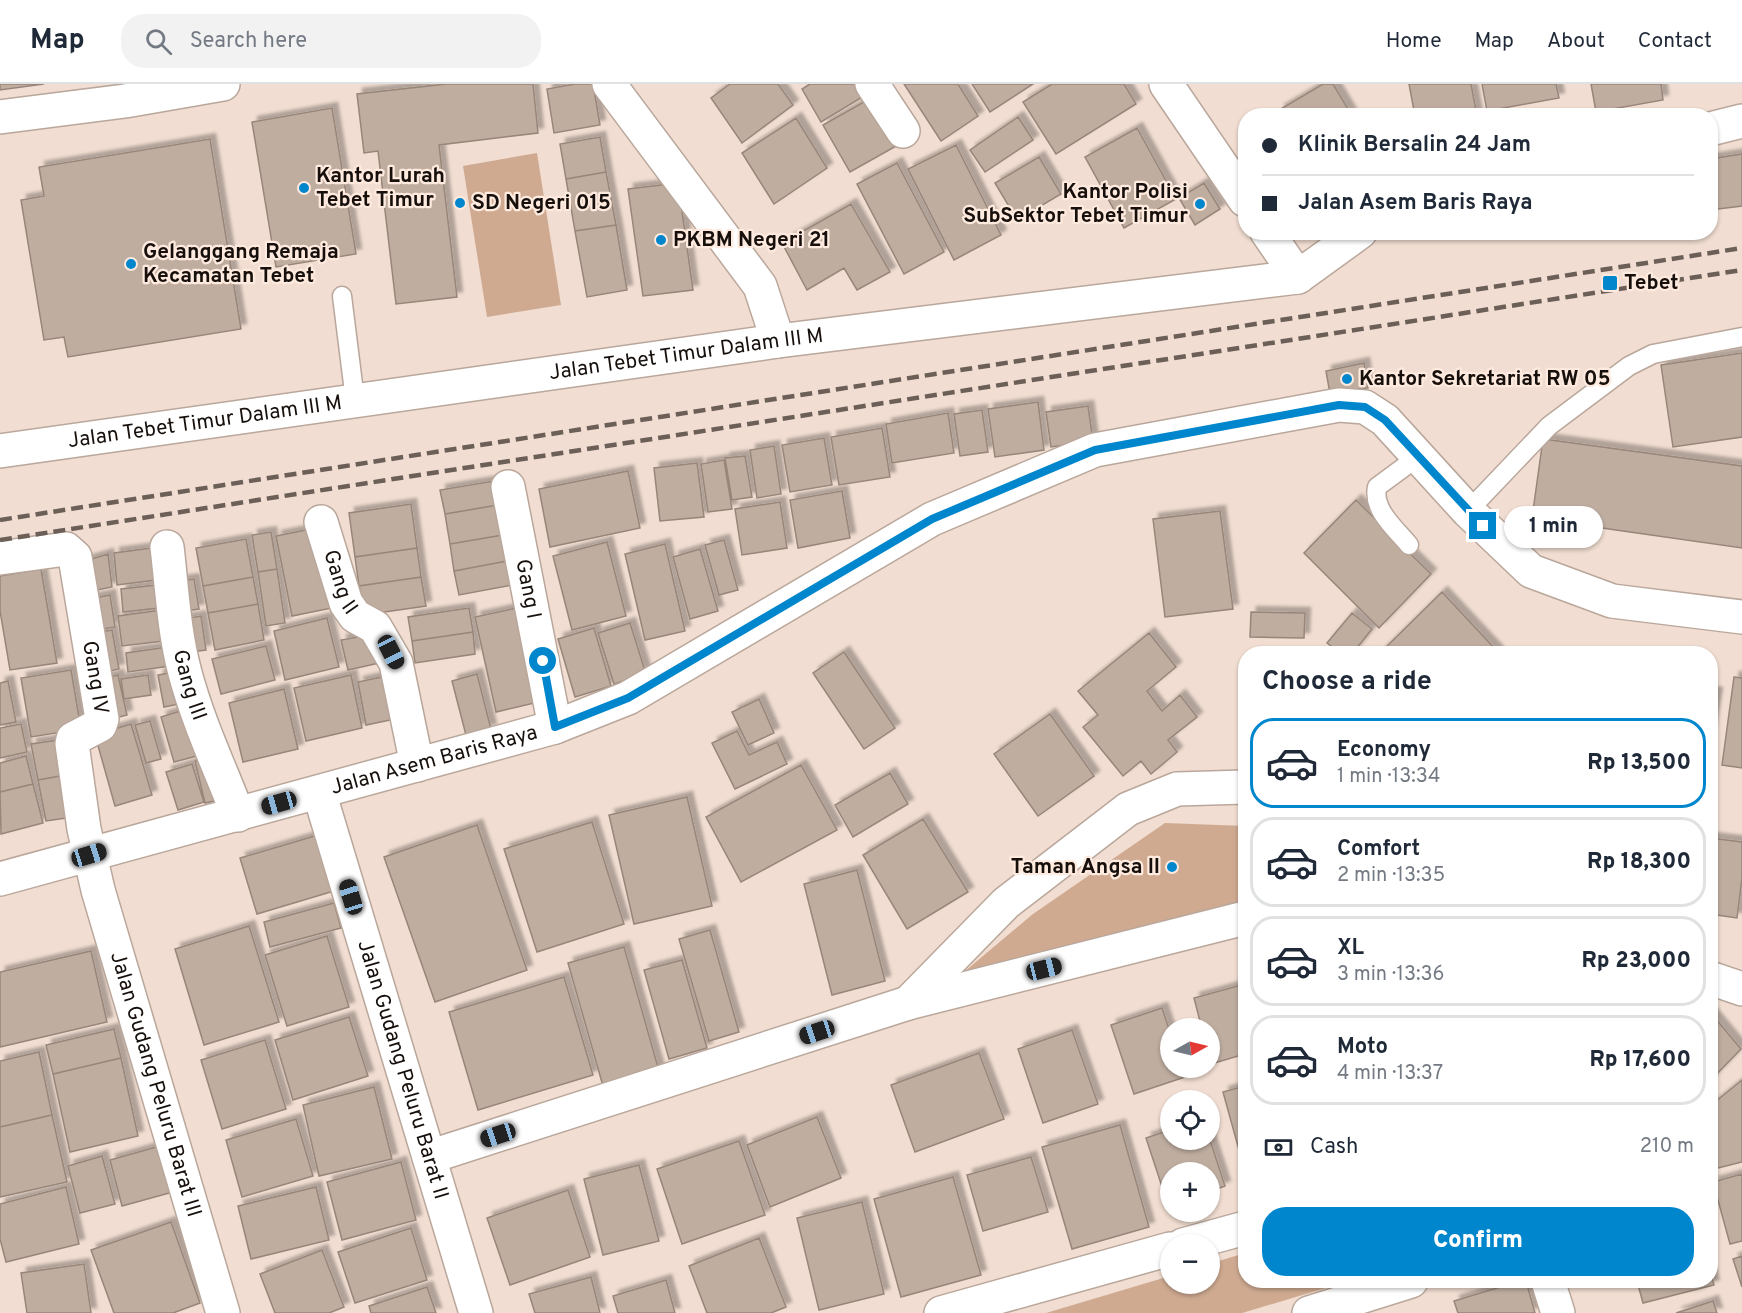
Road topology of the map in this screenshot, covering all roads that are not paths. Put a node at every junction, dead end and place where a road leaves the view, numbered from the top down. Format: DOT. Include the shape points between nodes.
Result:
graph roads {
  1 [pos="223,84"];
  2 [pos="609,84"];
  3 [pos="872,84"];
  4 [pos="1166,84"];
  5 [pos="125,93"];
  6 [pos="0,117"];
  7 [pos="1742,121"];
  8 [pos="1718,127"];
  9 [pos="903,131"];
  10 [pos="1238,190"];
  11 [pos="1272,240"];
  12 [pos="1349,240"];
  13 [pos="1298,278"];
  14 [pos="342,296"];
  15 [pos="1742,337"];
  16 [pos="778,341"];
  17 [pos="355,400"];
  18 [pos="0,451"];
  19 [pos="1419,456"];
  20 [pos="508,487"];
  21 [pos="1468,511"];
  22 [pos="321,522"];
  23 [pos="1409,545"];
  24 [pos="167,547"];
  25 [pos="0,558"];
  26 [pos="1742,617"];
  27 [pos="555,727"];
  28 [pos="417,765"];
  29 [pos="1238,787"];
  30 [pos="320,792"];
  31 [pos="238,815"];
  32 [pos="89,855"];
  33 [pos="0,879"];
  34 [pos="1238,920"];
  35 [pos="1718,981"];
  36 [pos="1742,989"];
  37 [pos="908,1003"];
  38 [pos="429,1157"];
  39 [pos="1238,1230"];
  40 [pos="1220,1235"];
  41 [pos="1160,1252"];
  42 [pos="1389,1288"];
  43 [pos="1550,1288"];
  44 [pos="223,1313"];
  45 [pos="476,1313"];
  46 [pos="941,1313"];
  47 [pos="1309,1313"];
  48 [pos="1558,1313"];
  1 -- 5 [label="street"];
  2 -- 16 [label="street" via="760,286"];
  3 -- 9 [label="street"];
  4 -- 10 [label="street"];
  5 -- 6 [label="street"];
  7 -- 8 [label="street"];
  11 -- 13 [label="street"];
  12 -- 13 [label="street, Jalan Tebet Timur Dalam III M"];
  13 -- 16 [label="street, Jalan Tebet Timur Dalam III M"];
  14 -- 17 [label="lane"];
  15 -- 21 [label="lane" via="1653,354 1629,366 1549,426"];
  16 -- 17 [label="street, Jalan Tebet Timur Dalam III M"];
  17 -- 18 [label="street, Jalan Tebet Timur Dalam III M"];
  19 -- 21 [label="street, Jalan Asem Baris Raya"];
  19 -- 23 [label="lane" via="1377,487 1375,494 1378,508"];
  19 -- 27 [label="street, Jalan Asem Baris Raya" via="1385,420 1365,407 1339,405 1095,450 932,519 628,698"];
  20 -- 27 [label="street, Gang I"];
  21 -- 26 [label="street, Jalan Asem Baris Raya" via="1531,571 1612,601"];
  22 -- 28 [label="street, Gang II" via="346,603 355,616 375,627 396,663"];
  24 -- 31 [label="street, Gang III" via="176,634 185,674"];
  25 -- 32 [label="street, Gang IV" via="66,549 75,557 102,719 100,725 72,744"];
  27 -- 28 [label="street, Jalan Asem Baris Raya"];
  28 -- 30 [label="street, Jalan Asem Baris Raya"];
  29 -- 37 [label="street" via="1177,789 1128,809 1006,903"];
  30 -- 31 [label="street, Jalan Asem Baris Raya"];
  30 -- 38 [label="street, Jalan Gudang Peluru Barat II"];
  31 -- 32 [label="street, Jalan Asem Baris Raya"];
  32 -- 33 [label="street, Jalan Asem Baris Raya"];
  32 -- 44 [label="street, Jalan Gudang Peluru Barat III"];
  34 -- 37 [label="street"];
  35 -- 36 [label="street"];
  37 -- 38 [label="street"];
  38 -- 45 [label="street, Jalan Gudang Peluru Barat II"];
  39 -- 40 [label="street"];
  41 -- 46 [label="street"];
  42 -- 47 [label="street"];
  43 -- 48 [label="street"];
}
